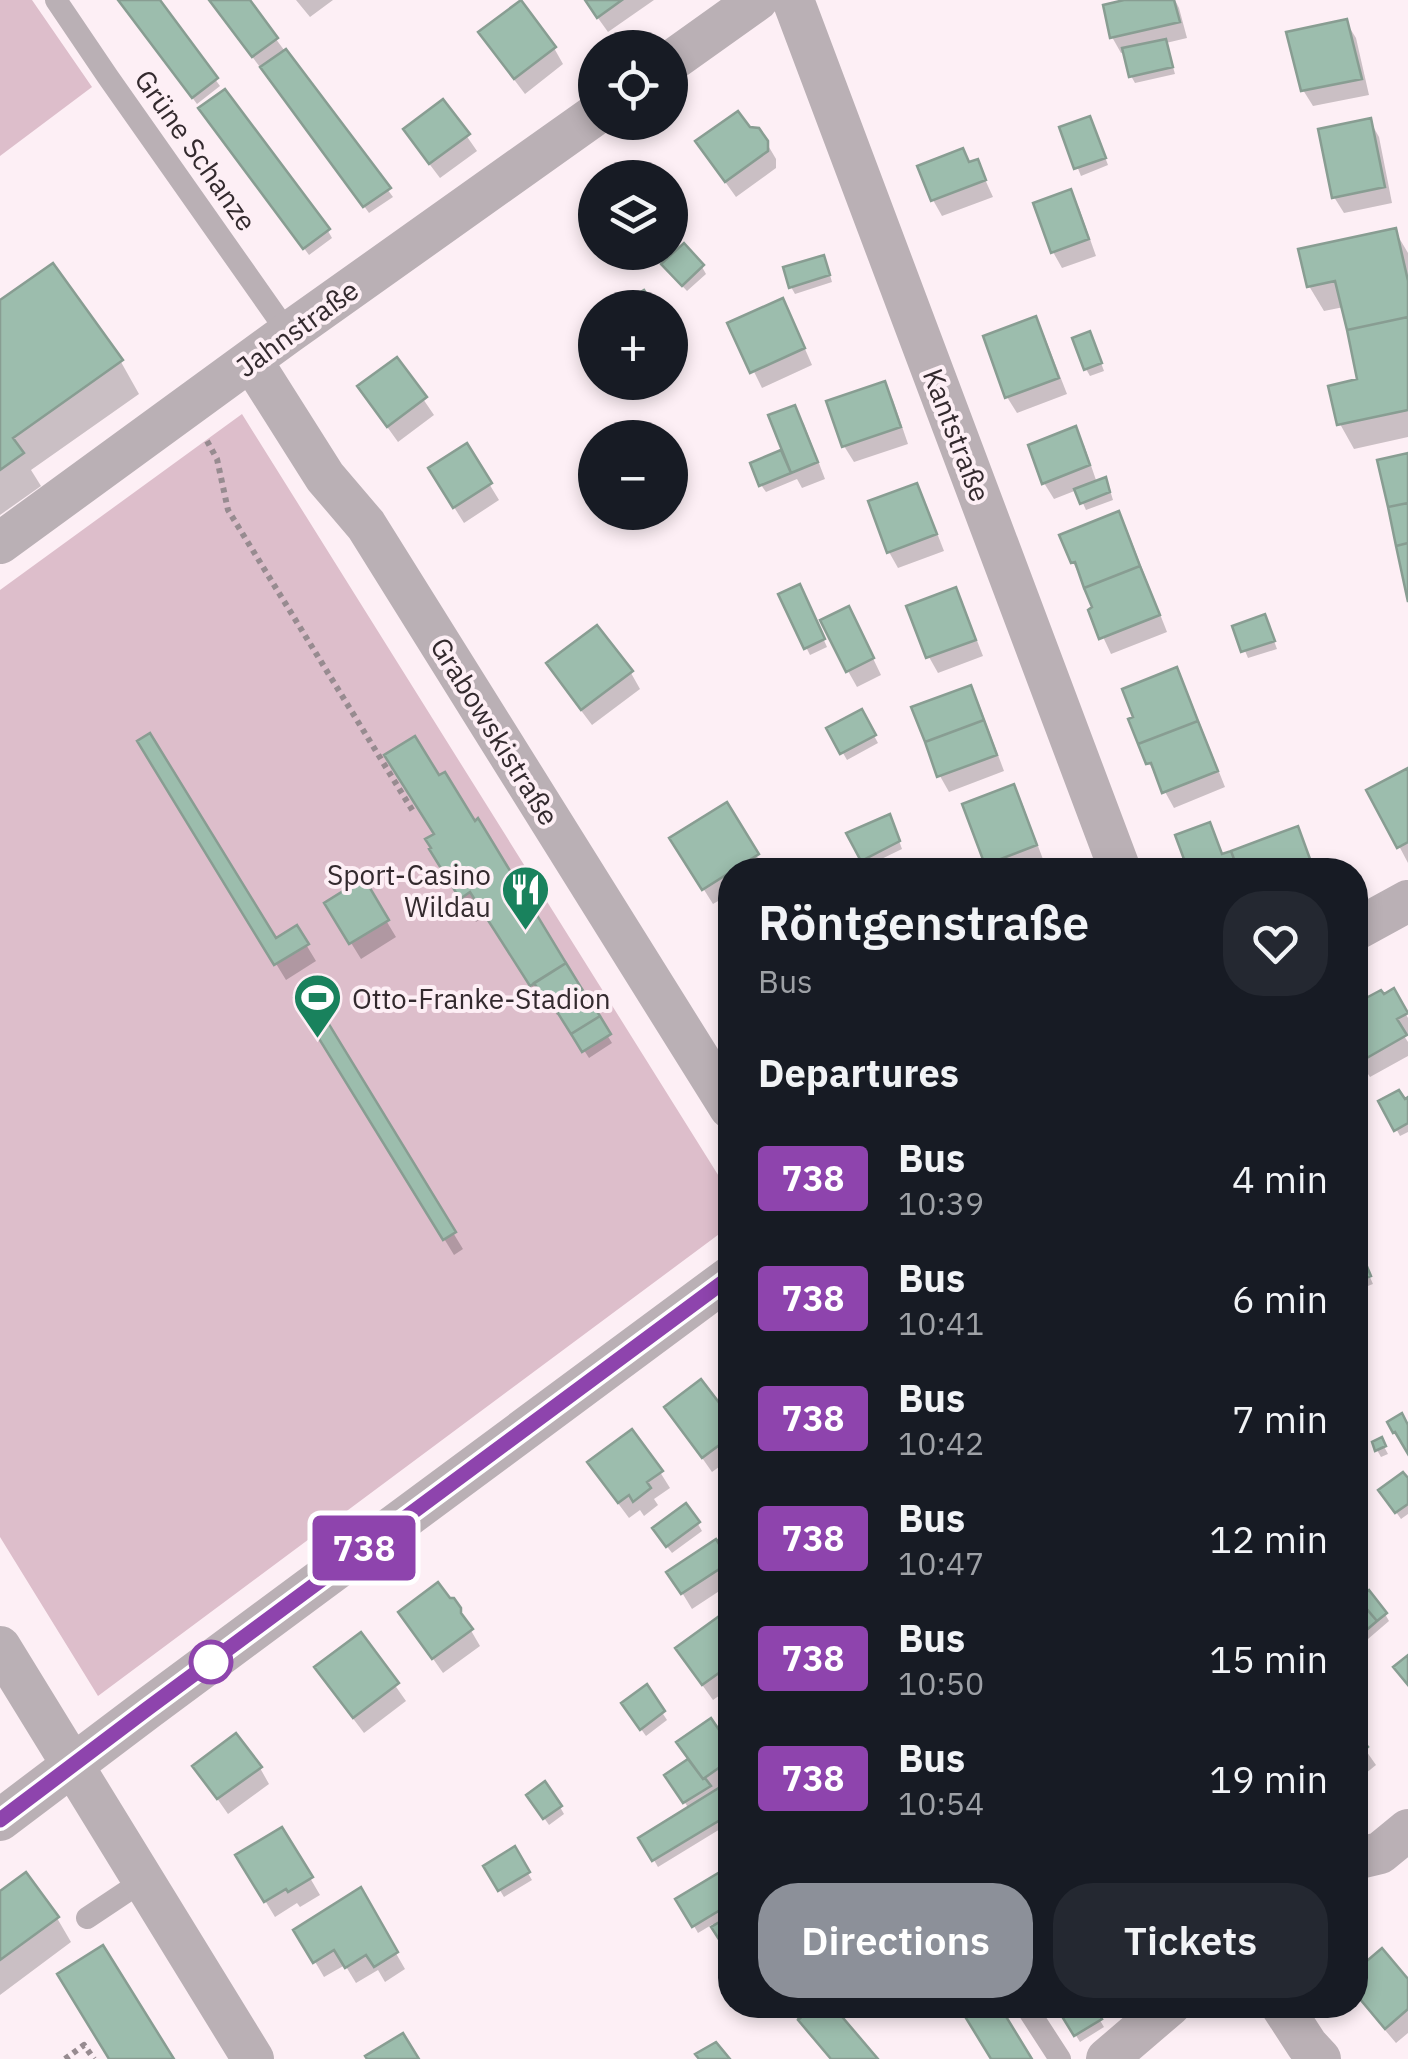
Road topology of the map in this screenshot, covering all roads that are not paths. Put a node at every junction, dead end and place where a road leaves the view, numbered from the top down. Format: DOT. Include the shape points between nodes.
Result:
graph roads {
  1 [pos="56,0"];
  2 [pos="757,0"];
  3 [pos="793,0"];
  4 [pos="688,49"];
  5 [pos="578,127"];
  6 [pos="288,332"];
  7 [pos="250,360"];
  8 [pos="0,543"];
  9 [pos="1115,858"];
  10 [pos="1408,901"];
  11 [pos="1368,923"];
  12 [pos="718,1089"];
  13 [pos="718,1286"];
  14 [pos="0,1647"];
  15 [pos="74,1766"];
  16 [pos="0,1820"];
  17 [pos="1408,1830"];
  18 [pos="1368,1856"];
  19 [pos="144,1880"];
  20 [pos="87,1918"];
  21 [pos="1033,2018"];
  22 [pos="1153,2018"];
  23 [pos="1289,2018"];
  24 [pos="254,2059"];
  25 [pos="1060,2059"];
  26 [pos="1107,2059"];
  27 [pos="1320,2059"];
  1 -- 6 [label="lane, Grüne Schanze"];
  2 -- 4 [label="street"];
  3 -- 9 [label="street, Kantstraße"];
  5 -- 6 [label="street, Jahnstraße"];
  6 -- 7 [label="street, Jahnstraße"];
  7 -- 8 [label="street, Jahnstraße"];
  7 -- 12 [label="street, Grabowskistraße" via="366,525"];
  10 -- 11 [label="street"];
  13 -- 15 [label="street"];
  14 -- 15 [label="street"];
  15 -- 16 [label="street"];
  15 -- 19 [label="street"];
  17 -- 18 [label="street"];
  19 -- 20 [label="lane"];
  19 -- 24 [label="street"];
  21 -- 25 [label="lane"];
  22 -- 26 [label="street"];
  23 -- 27 [label="street"];
}
